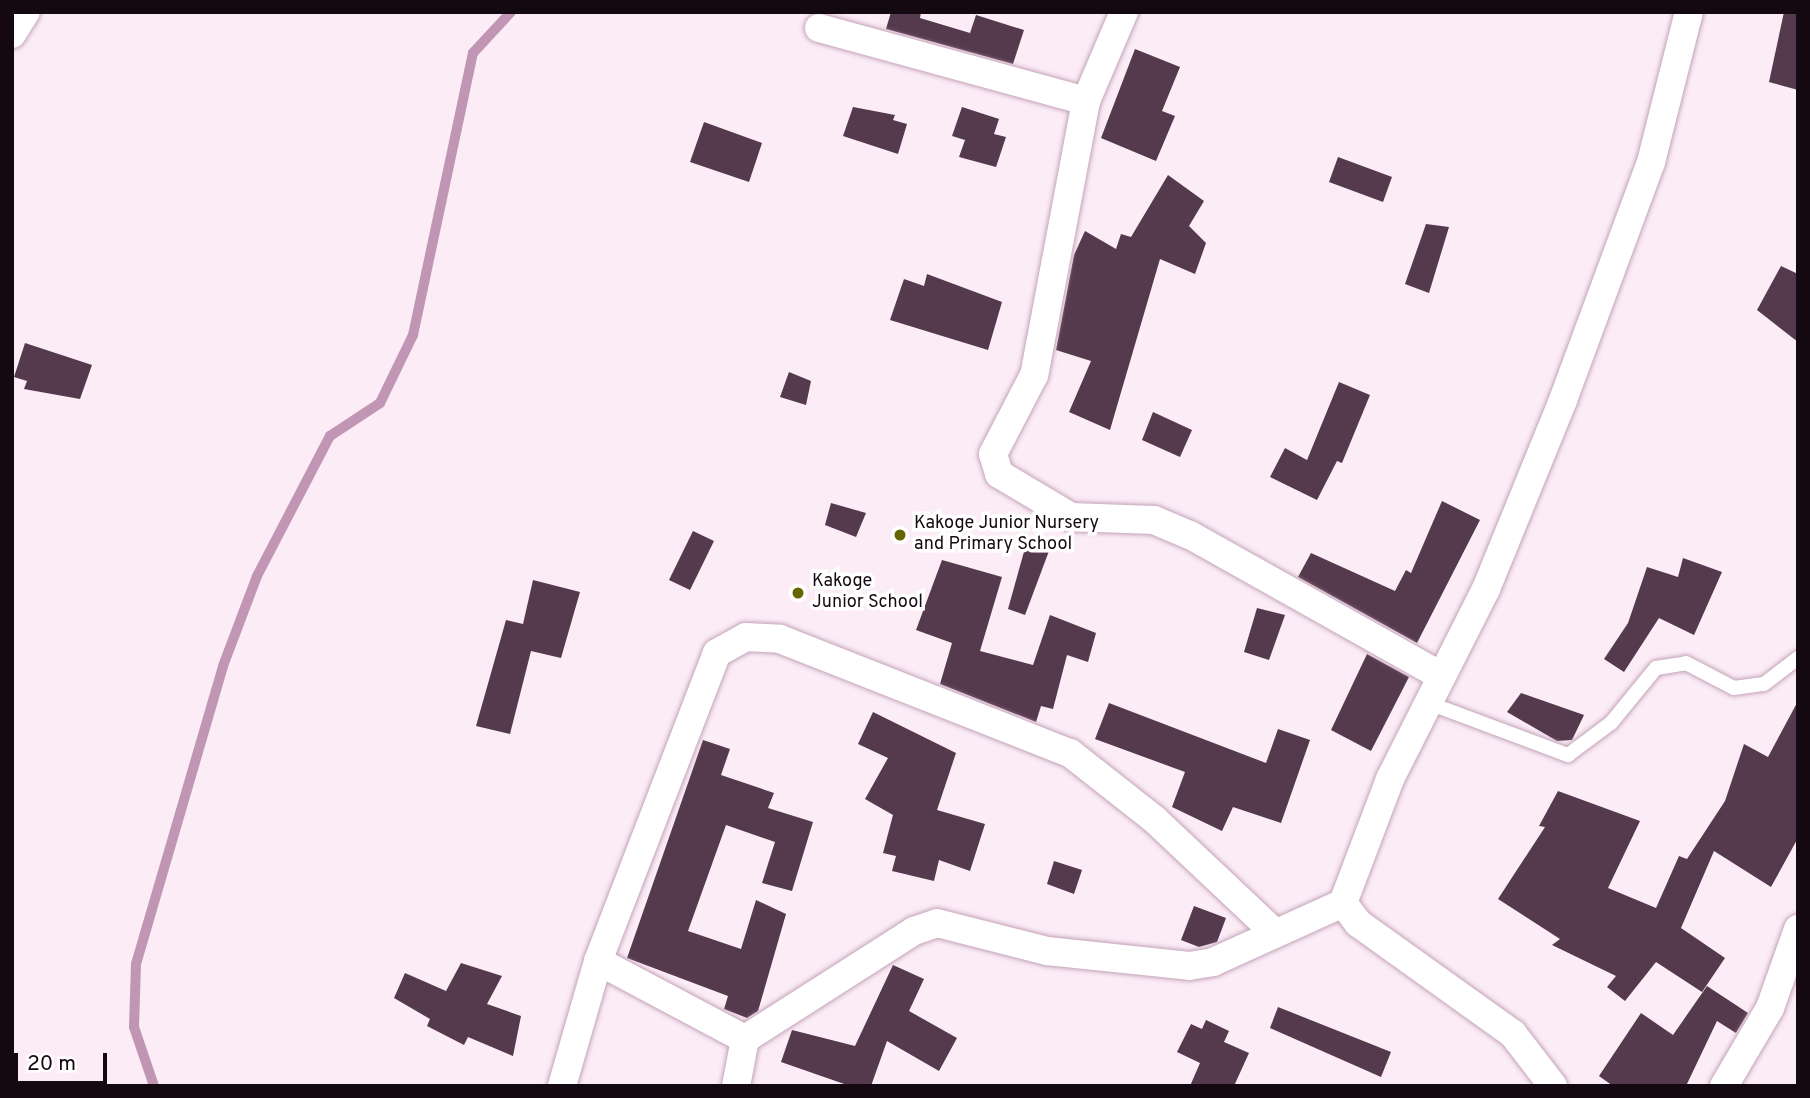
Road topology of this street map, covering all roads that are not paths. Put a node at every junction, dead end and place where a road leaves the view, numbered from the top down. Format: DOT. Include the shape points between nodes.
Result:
graph roads {
  1 [pos="26,12"];
  2 [pos="1125,12"];
  3 [pos="1689,12"];
  4 [pos="819,28"];
  5 [pos="12,34"];
  6 [pos="1086,101"];
  7 [pos="1798,658"];
  8 [pos="1438,675"];
  9 [pos="1426,702"];
  10 [pos="1343,903"];
  11 [pos="1798,929"];
  12 [pos="1273,931"];
  13 [pos="598,961"];
  14 [pos="745,1039"];
  15 [pos="562,1086"];
  16 [pos="736,1086"];
  17 [pos="1553,1086"];
  18 [pos="1724,1086"];
  1 -- 5 [label="street"];
  2 -- 6 [label="street"];
  3 -- 8 [label="street" via="1651,162 1572,376 1486,589"];
  4 -- 6 [label="street"];
  6 -- 8 [label="street" via="1034,375 993,454 999,474 1071,517 1154,520 1190,535"];
  7 -- 9 [label="lane" via="1764,684 1734,688 1686,663 1656,668 1611,723 1568,755"];
  8 -- 9 [label="street"];
  9 -- 10 [label="street"];
  10 -- 12 [label="street"];
  10 -- 17 [label="street" via="1358,923 1513,1034"];
  11 -- 18 [label="street" via="1770,1008"];
  12 -- 13 [label="street" via="1154,819 1070,753 780,639 746,637 716,653"];
  12 -- 14 [label="street" via="1213,962 1189,966 1046,951 937,923 914,931"];
  13 -- 14 [label="street"];
  13 -- 15 [label="street"];
  14 -- 16 [label="street"];
}
